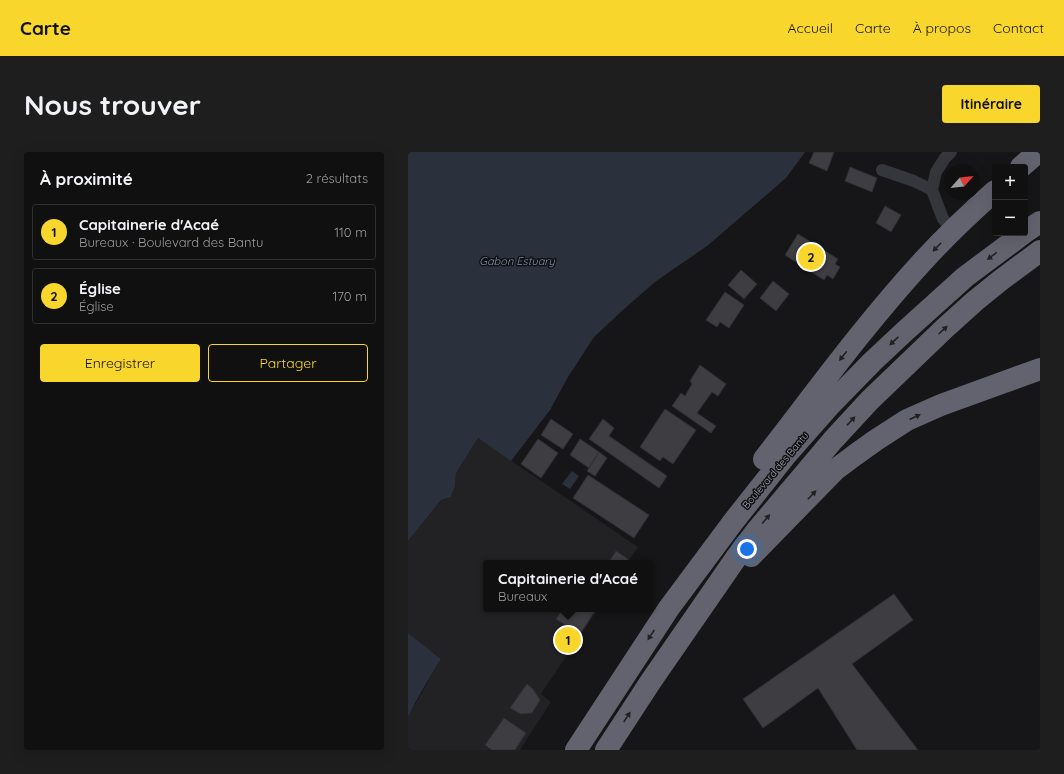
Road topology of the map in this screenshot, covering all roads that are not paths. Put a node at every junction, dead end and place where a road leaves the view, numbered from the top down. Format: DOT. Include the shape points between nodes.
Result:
graph roads {
  1 [pos="951,152"];
  2 [pos="1038,152"];
  3 [pos="1024,164"];
  4 [pos="882,170"];
  5 [pos="932,190"];
  6 [pos="992,194"];
  7 [pos="1040,222"];
  8 [pos="953,230"];
  9 [pos="1028,230"];
  10 [pos="1020,236"];
  11 [pos="1040,251"];
  12 [pos="1040,368"];
  13 [pos="1040,375"];
  14 [pos="1011,379"];
  15 [pos="706,602"];
  16 [pos="669,608"];
  17 [pos="576,750"];
  18 [pos="606,750"];
  1 -- 5 [label="street" via="936,172"];
  2 -- 3 [label="highway"];
  4 -- 5 [label="street"];
  5 -- 8 [label="street" via="943,219"];
  6 -- 8 [label="highway"];
  7 -- 9 [label="highway, Boulevard des Bantu"];
  8 -- 16 [label="highway, one-way" via="859,336 755,471 681,581 673,594"];
  10 -- 16 [label="highway, Boulevard des Bantu, one-way" via="965,277 933,305 831,404 760,486"];
  15 -- 11 [label="highway, one-way" via="758,529 870,400 975,301"];
  12 -- 14 [label="highway"];
  13 -- 14 [label="highway"];
  15 -- 14 [label="highway, one-way" via="835,470 854,455 907,420 941,404"];
  18 -- 15 [label="highway, one-way"];
  16 -- 17 [label="highway, Boulevard des Bantu, one-way"];
}
